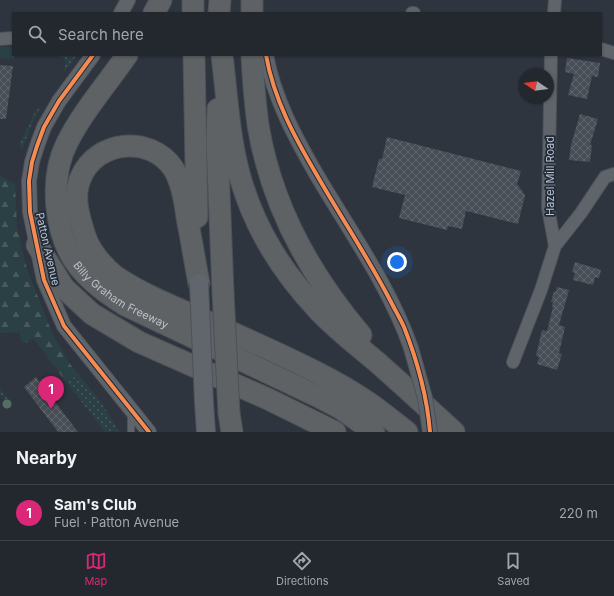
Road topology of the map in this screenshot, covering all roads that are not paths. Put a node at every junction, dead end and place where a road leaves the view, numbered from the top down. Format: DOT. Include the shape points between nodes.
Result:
graph roads {
  1 [pos="161,0"];
  2 [pos="192,0"];
  3 [pos="220,0"];
  4 [pos="252,0"];
  5 [pos="261,0"];
  6 [pos="555,0"];
  7 [pos="155,12"];
  8 [pos="193,12"];
  9 [pos="219,12"];
  10 [pos="252,12"];
  11 [pos="262,12"];
  12 [pos="554,12"];
  13 [pos="12,38"];
  14 [pos="0,39"];
  15 [pos="602,49"];
  16 [pos="614,53"];
  17 [pos="92,56"];
  18 [pos="126,56"];
  19 [pos="194,56"];
  20 [pos="219,56"];
  21 [pos="222,56"];
  22 [pos="252,56"];
  23 [pos="266,56"];
  24 [pos="551,56"];
  25 [pos="614,174"];
  26 [pos="37,245"];
  27 [pos="555,246"];
  28 [pos="199,283"];
  29 [pos="512,362"];
  30 [pos="377,363"];
  31 [pos="130,411"];
  32 [pos="231,426"];
  33 [pos="320,427"];
  34 [pos="131,432"];
  35 [pos="149,432"];
  36 [pos="206,432"];
  37 [pos="335,432"];
  38 [pos="374,432"];
  39 [pos="406,432"];
  40 [pos="430,432"];
  41 [pos="454,432"];
  1 -- 7 [label="highway"];
  2 -- 8 [label="highway"];
  3 -- 9 [label="highway"];
  4 -- 10 [label="highway"];
  5 -- 11 [label="street"];
  6 -- 12 [label="street"];
  13 -- 14 [label="street"];
  15 -- 16 [label="street"];
  17 -- 26 [label="street, Patton Avenue" via="59,101 44,127 37,146 29,180 30,212"];
  18 -- 38 [label="highway, Billy Graham Freeway" via="73,132 58,170 56,187 59,221 63,237 78,266 102,290 125,305 317,396 340,408"];
  19 -- 28 [label="highway"];
  20 -- 32 [label="highway, bridge" via="217,141"];
  21 -- 30 [label="highway" via="235,156 240,178 262,234 277,261 311,302 349,340"];
  22 -- 30 [label="highway" via="255,101 263,148 284,214 315,274 372,349"];
  23 -- 40 [label="street, bridge" via="276,93 294,135 382,282 403,326 425,398"];
  24 -- 27 [label="street, Hazel Mill Road" via="548,208"];
  25 -- 27 [label="street" via="605,177"];
  26 -- 31 [label="street, Patton Avenue" via="44,280 64,326"];
  26 -- 33 [label="highway" via="64,288 92,314 139,342 268,399"];
  27 -- 29 [label="street, Hazel Mill Road" via="541,290"];
  28 -- 36 [label="main road, bridge"];
  28 -- 39 [label="highway" via="182,190 173,168 162,156 136,145 109,149 98,156 88,165 81,177 77,205 87,241 114,275 156,299 318,373 369,403"];
  30 -- 41 [label="highway"];
  31 -- 34 [label="lane"];
  31 -- 35 [label="street, Patton Avenue"];
  33 -- 37 [label="highway"];
}
